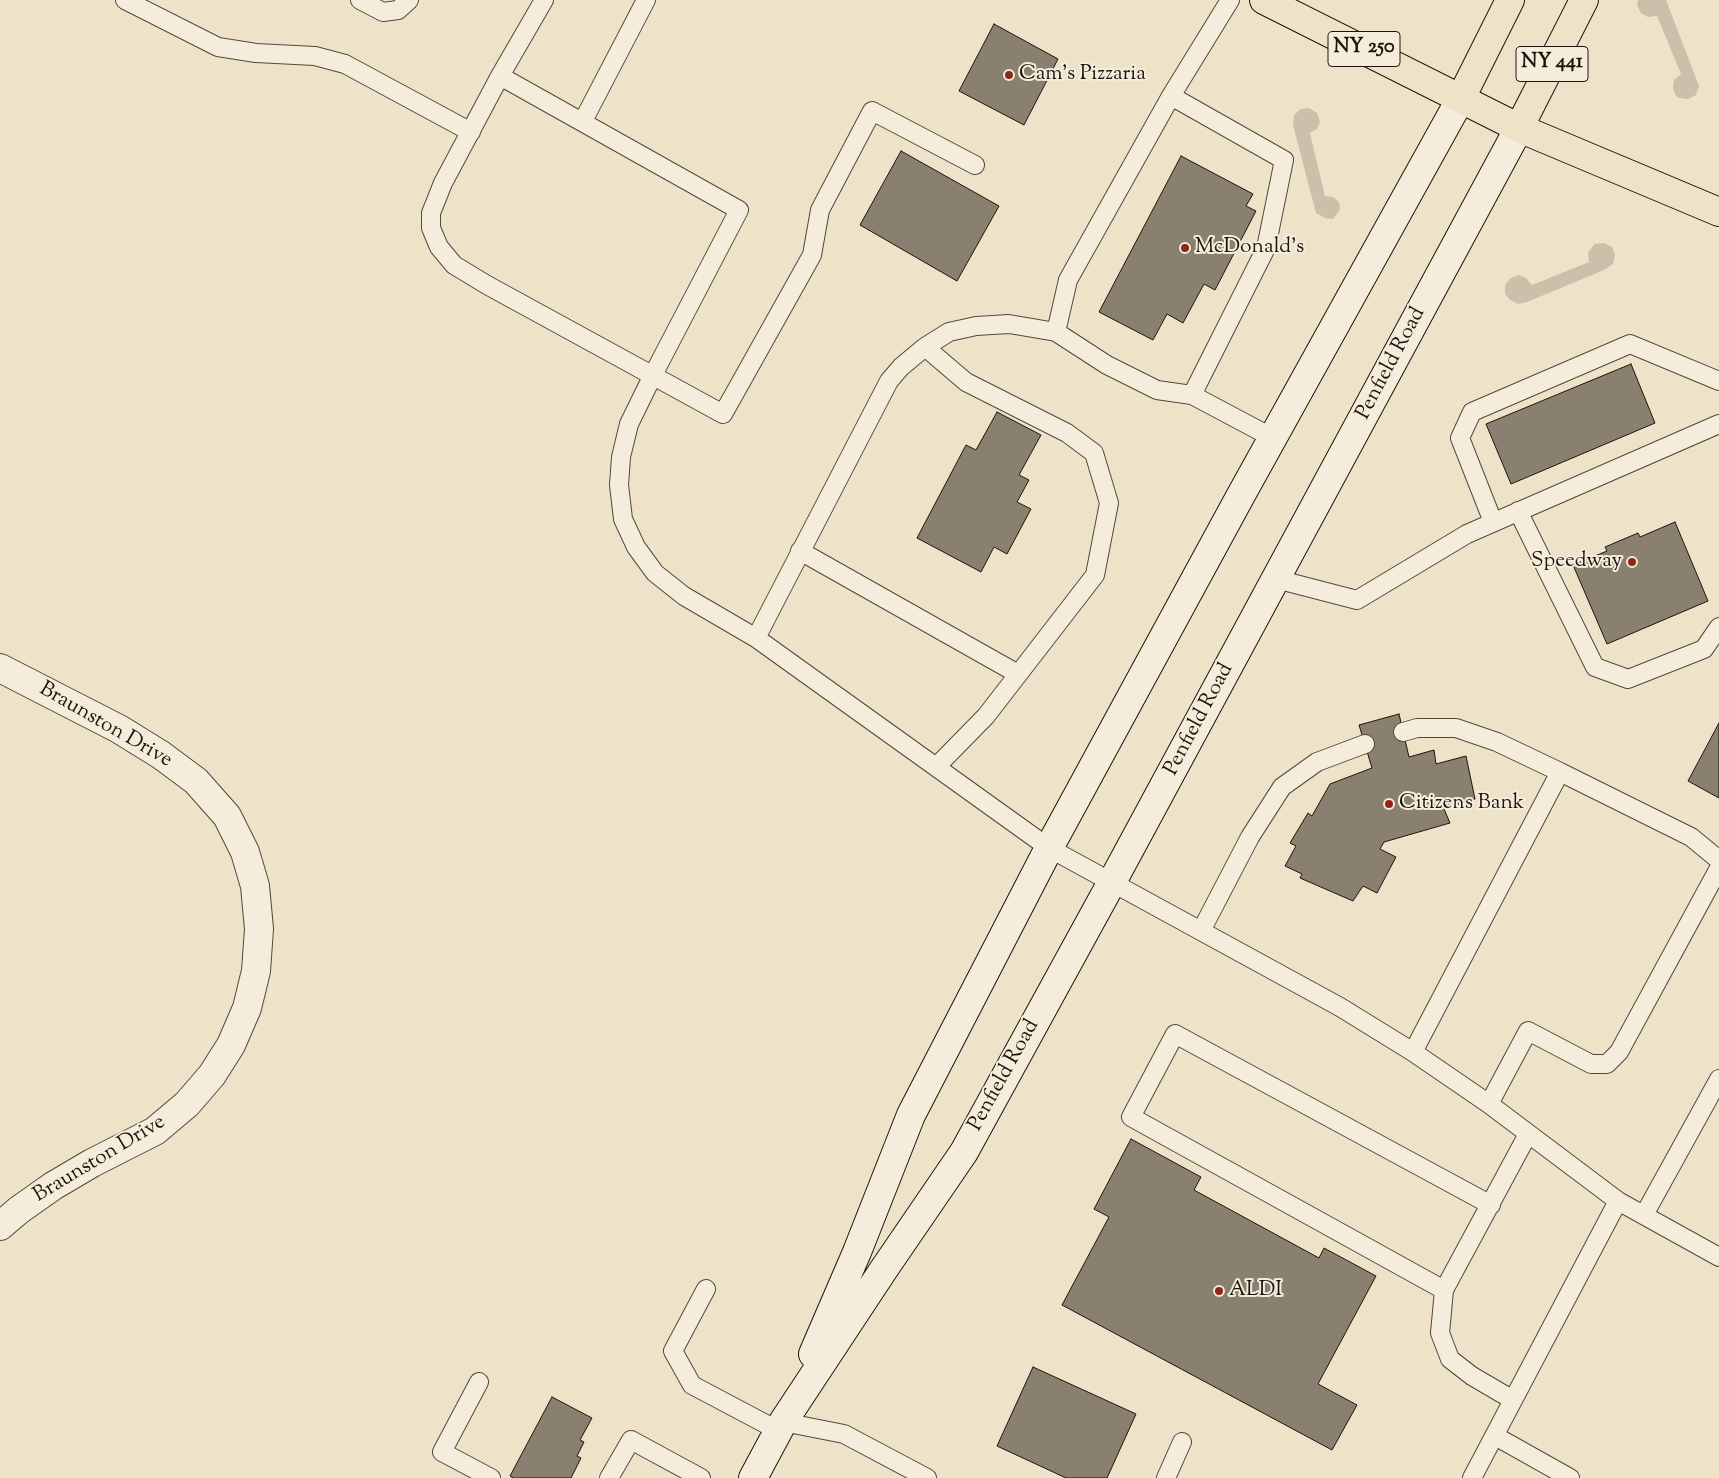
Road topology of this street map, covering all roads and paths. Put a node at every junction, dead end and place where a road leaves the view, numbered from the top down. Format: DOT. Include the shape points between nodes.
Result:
graph roads {
  1 [pos="125,0"];
  2 [pos="360,0"];
  3 [pos="409,0"];
  4 [pos="646,0"];
  5 [pos="1230,0"];
  6 [pos="1264,0"];
  7 [pos="1510,0"];
  8 [pos="1584,0"];
  9 [pos="537,3"];
  10 [pos="500,76"];
  11 [pos="1171,96"];
  12 [pos="1461,98"];
  13 [pos="582,121"];
  14 [pos="1519,128"];
  15 [pos="471,132"];
  16 [pos="975,166"];
  17 [pos="1719,212"];
  18 [pos="1056,332"];
  19 [pos="924,346"];
  20 [pos="653,375"];
  21 [pos="1719,381"];
  22 [pos="1192,395"];
  23 [pos="1719,424"];
  24 [pos="1273,438"];
  25 [pos="1518,511"];
  26 [pos="1492,522"];
  27 [pos="800,551"];
  28 [pos="1276,579"];
  29 [pos="1719,627"];
  30 [pos="756,638"];
  31 [pos="0,668"];
  32 [pos="1018,674"];
  33 [pos="1403,732"];
  34 [pos="1365,744"];
  35 [pos="936,767"];
  36 [pos="1560,772"];
  37 [pos="1049,848"];
  38 [pos="1719,860"];
  39 [pos="1719,868"];
  40 [pos="1112,882"];
  41 [pos="1201,931"];
  42 [pos="1413,1052"];
  43 [pos="1719,1079"];
  44 [pos="1489,1104"];
  45 [pos="1528,1134"];
  46 [pos="1618,1201"];
  47 [pos="1491,1205"];
  48 [pos="1644,1215"];
  49 [pos="0,1226"];
  50 [pos="1719,1257"];
  51 [pos="706,1289"];
  52 [pos="1444,1290"];
  53 [pos="479,1382"];
  54 [pos="1513,1400"];
  55 [pos="781,1426"];
  56 [pos="1494,1436"];
  57 [pos="1182,1442"];
  58 [pos="491,1478"];
  59 [pos="609,1478"];
  60 [pos="701,1478"];
  61 [pos="753,1478"];
  62 [pos="927,1478"];
  63 [pos="1166,1478"];
  64 [pos="1472,1478"];
  65 [pos="1570,1478"];
  1 -- 15 [label="lane" via="218,47 315,56 345,64"];
  2 -- 3 [label="lane" via="383,12 398,10"];
  4 -- 13 [label="lane"];
  5 -- 11 [label="lane"];
  6 -- 12 [label="main road, NY 250"];
  7 -- 12 [label="main road, Penfield Road / NY 441"];
  8 -- 14 [label="main road, Penfield Road / NY 441"];
  9 -- 10 [label="lane"];
  10 -- 13 [label="lane"];
  10 -- 15 [label="lane"];
  11 -- 18 [label="lane" via="1068,280"];
  11 -- 22 [label="lane" via="1284,160 1266,248"];
  12 -- 14 [label="main road, NY 250"];
  12 -- 24 [label="main road, Penfield Road / NY 441"];
  13 -- 20 [label="lane" via="739,210"];
  14 -- 17 [label="main road, NY 250"];
  14 -- 28 [label="main road, Penfield Road / NY 441"];
  15 -- 20 [label="lane" via="431,212 431,228 438,247 454,265 487,285"];
  16 -- 20 [label="lane" via="872,111 820,210 812,255 723,414"];
  18 -- 19 [label="lane" via="1008,324 976,326 949,332"];
  18 -- 22 [label="lane" via="1107,365 1157,390"];
  19 -- 27 [label="lane" via="890,381"];
  19 -- 32 [label="lane" via="966,382 1067,433 1094,453 1109,504 1095,575"];
  20 -- 30 [label="lane" via="629,424 621,457 619,485 623,519 636,547 655,573 684,596"];
  21 -- 26 [label="lane" via="1630,344 1472,412 1460,438"];
  22 -- 24 [label="lane"];
  23 -- 25 [label="lane"];
  24 -- 37 [label="main road, Penfield Road / NY 441"];
  25 -- 26 [label="lane"];
  25 -- 29 [label="lane" via="1595,667 1628,679 1704,649"];
  26 -- 28 [label="lane" via="1357,600"];
  27 -- 30 [label="lane"];
  27 -- 32 [label="lane"];
  28 -- 40 [label="main road, Penfield Road / NY 441"];
  30 -- 35 [label="lane"];
  31 -- 49 [label="main road, Braunston Drive" via="119,729 196,781 227,816 245,852 255,886 260,929 256,971 247,1008 231,1045 188,1104 156,1131 92,1162 52,1186"];
  32 -- 35 [label="lane" via="986,716"];
  33 -- 36 [label="lane" via="1416,728 1456,728 1497,742"];
  34 -- 41 [label="lane" via="1317,762 1282,787 1250,836"];
  35 -- 37 [label="lane"];
  36 -- 38 [label="lane" via="1691,838"];
  36 -- 42 [label="lane"];
  37 -- 40 [label="lane"];
  37 -- 55 [label="main road, Penfield Road / NY 441" via="911,1115 857,1252"];
  39 -- 44 [label="lane" via="1619,1052 1607,1064 1591,1064 1528,1031"];
  40 -- 41 [label="lane"];
  40 -- 55 [label="main road, Penfield Road / NY 441" via="964,1152"];
  41 -- 42 [label="lane" via="1340,1007"];
  42 -- 44 [label="lane"];
  43 -- 48 [label="lane"];
  44 -- 45 [label="lane"];
  45 -- 46 [label="lane"];
  45 -- 47 [label="lane"];
  46 -- 48 [label="lane"];
  46 -- 54 [label="lane"];
  47 -- 52 [label="lane"];
  47 -- 52 [label="lane" via="1175,1034 1130,1117"];
  48 -- 50 [label="lane"];
  51 -- 55 [label="lane" via="673,1351 692,1386"];
  52 -- 54 [label="lane" via="1440,1333 1450,1359"];
  53 -- 58 [label="lane" via="442,1452"];
  54 -- 56 [label="lane"];
  55 -- 61 [label="main road, Penfield Road / NY 441"];
  55 -- 62 [label="lane" via="844,1434"];
  56 -- 64 [label="lane"];
  56 -- 65 [label="lane"];
  57 -- 63 [label="lane"];
  59 -- 60 [label="lane" via="630,1440"];
}
